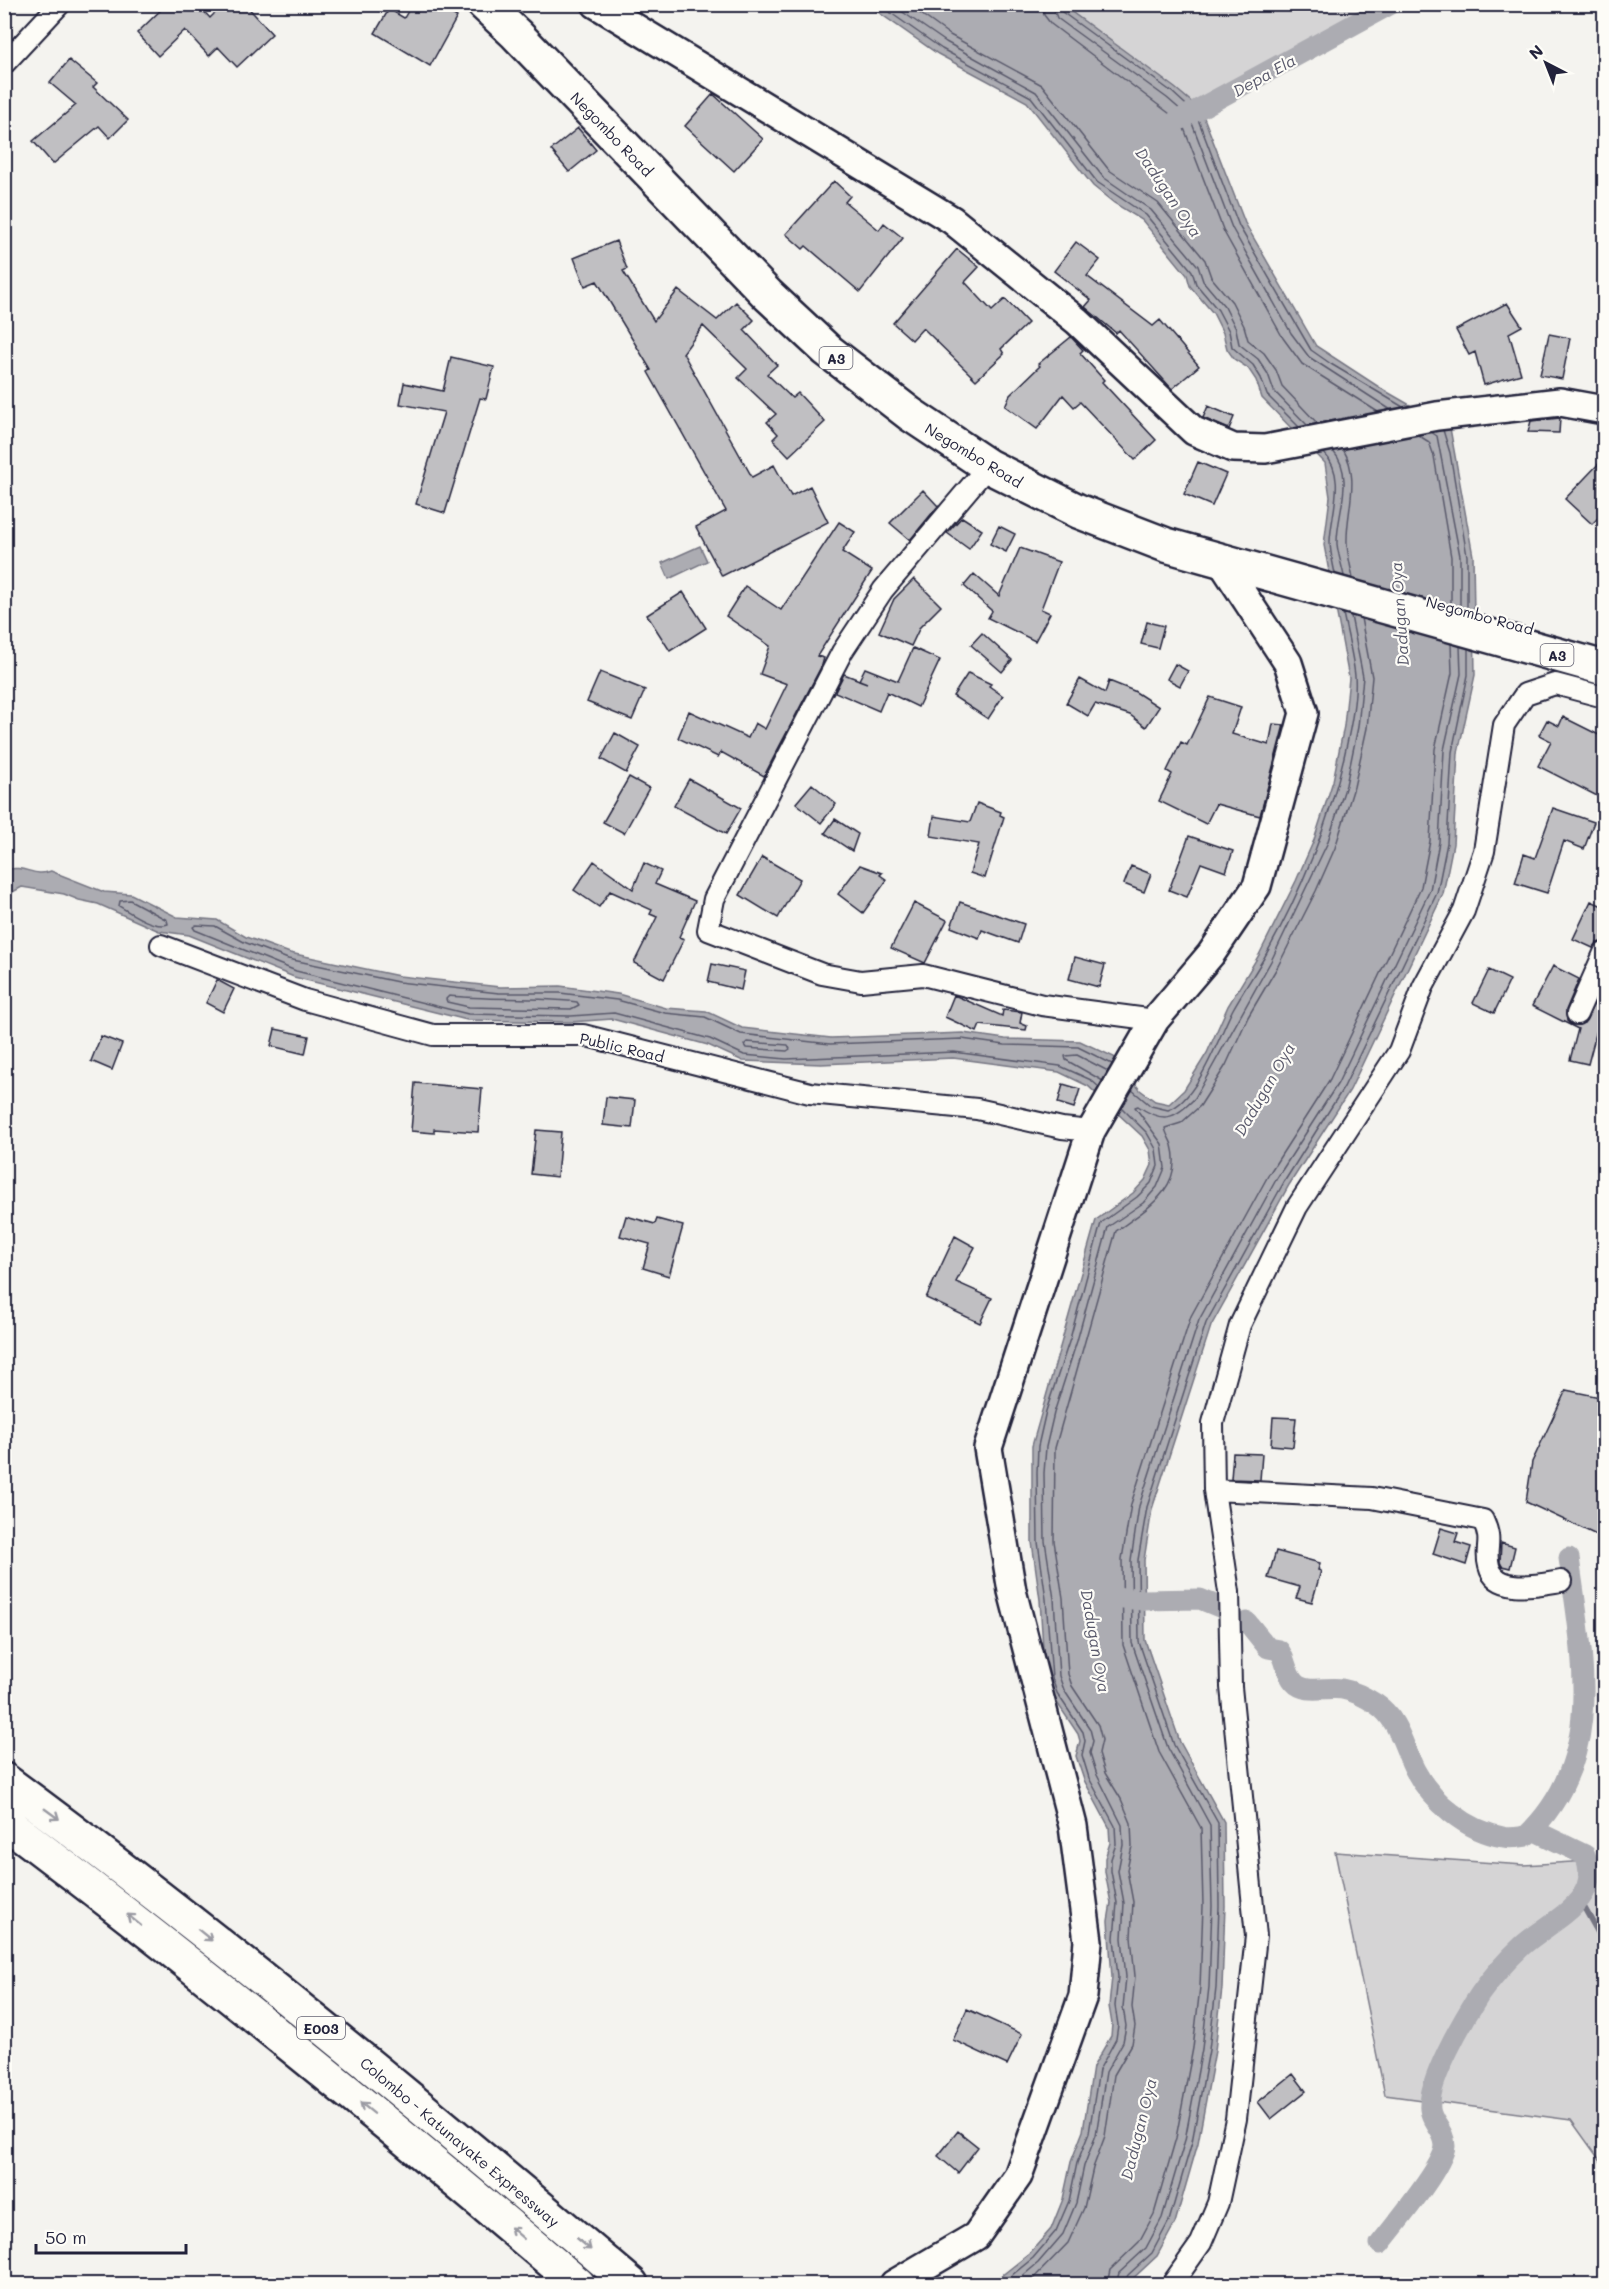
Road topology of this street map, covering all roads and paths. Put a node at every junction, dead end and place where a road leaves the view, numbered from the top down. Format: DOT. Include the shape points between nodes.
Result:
graph roads {
  1 [pos="60,4"];
  2 [pos="483,4"];
  3 [pos="510,4"];
  4 [pos="596,4"];
  5 [pos="4,64"];
  6 [pos="1605,410"];
  7 [pos="988,466"];
  8 [pos="1221,561"];
  9 [pos="1280,571"];
  10 [pos="1513,633"];
  11 [pos="1605,649"];
  12 [pos="1605,668"];
  13 [pos="1605,697"];
  14 [pos="161,945"];
  15 [pos="1605,953"];
  16 [pos="1577,1014"];
  17 [pos="1155,1020"];
  18 [pos="1097,1122"];
  19 [pos="1214,1490"];
  20 [pos="1561,1581"];
  21 [pos="4,1780"];
  22 [pos="4,1821"];
  23 [pos="578,2284"];
  24 [pos="631,2284"];
  25 [pos="894,2284"];
  26 [pos="1172,2284"];
  1 -- 5 [label="street"];
  2 -- 7 [label="highway, Negombo Road / A3" via="768,295 827,350 910,414"];
  3 -- 9 [label="highway, Negombo Road / A3" via="781,281 899,382 998,451 1088,495"];
  4 -- 6 [label="street" via="952,220 1077,321 1194,431 1233,448 1264,449 1437,416 1560,402"];
  7 -- 8 [label="highway, Negombo Road / A3" via="1078,511 1166,545"];
  7 -- 17 [label="street" via="883,590 842,652 714,899 708,930 822,974 861,981 923,975 1042,1005"];
  8 -- 9 [label="highway, Negombo Road / A3"];
  8 -- 17 [label="street" via="1288,663 1304,713 1257,886 1211,954"];
  9 -- 10 [label="highway, Negombo Road / A3"];
  10 -- 11 [label="highway, Negombo Road / A3"];
  10 -- 12 [label="highway, Negombo Road / A3"];
  13 -- 19 [label="street" via="1555,684 1525,694 1504,725 1484,851 1464,911 1424,987 1399,1051 1297,1207 1240,1325 1213,1423"];
  14 -- 18 [label="street, Public Road" via="305,1000 433,1035 583,1035 810,1093 977,1109 1062,1128"];
  15 -- 16 [label="street"];
  17 -- 18 [label="street"];
  18 -- 25 [label="street" via="988,1448 1012,1591 1073,1826 1088,1941 1083,1996 1018,2176 976,2236"];
  19 -- 20 [label="street" via="1372,1498 1483,1520 1491,1535 1488,1566 1494,1576 1515,1587"];
  19 -- 26 [label="street" via="1229,1593 1231,1687 1256,1936 1236,2119 1218,2203 1201,2242"];
  21 -- 24 [label="highway, Colombo - Katunayake Expressway / E003, one-way" via="104,1853 450,2132"];
  23 -- 22 [label="highway, E003, one-way" via="428,2157 97,1890"];
}
